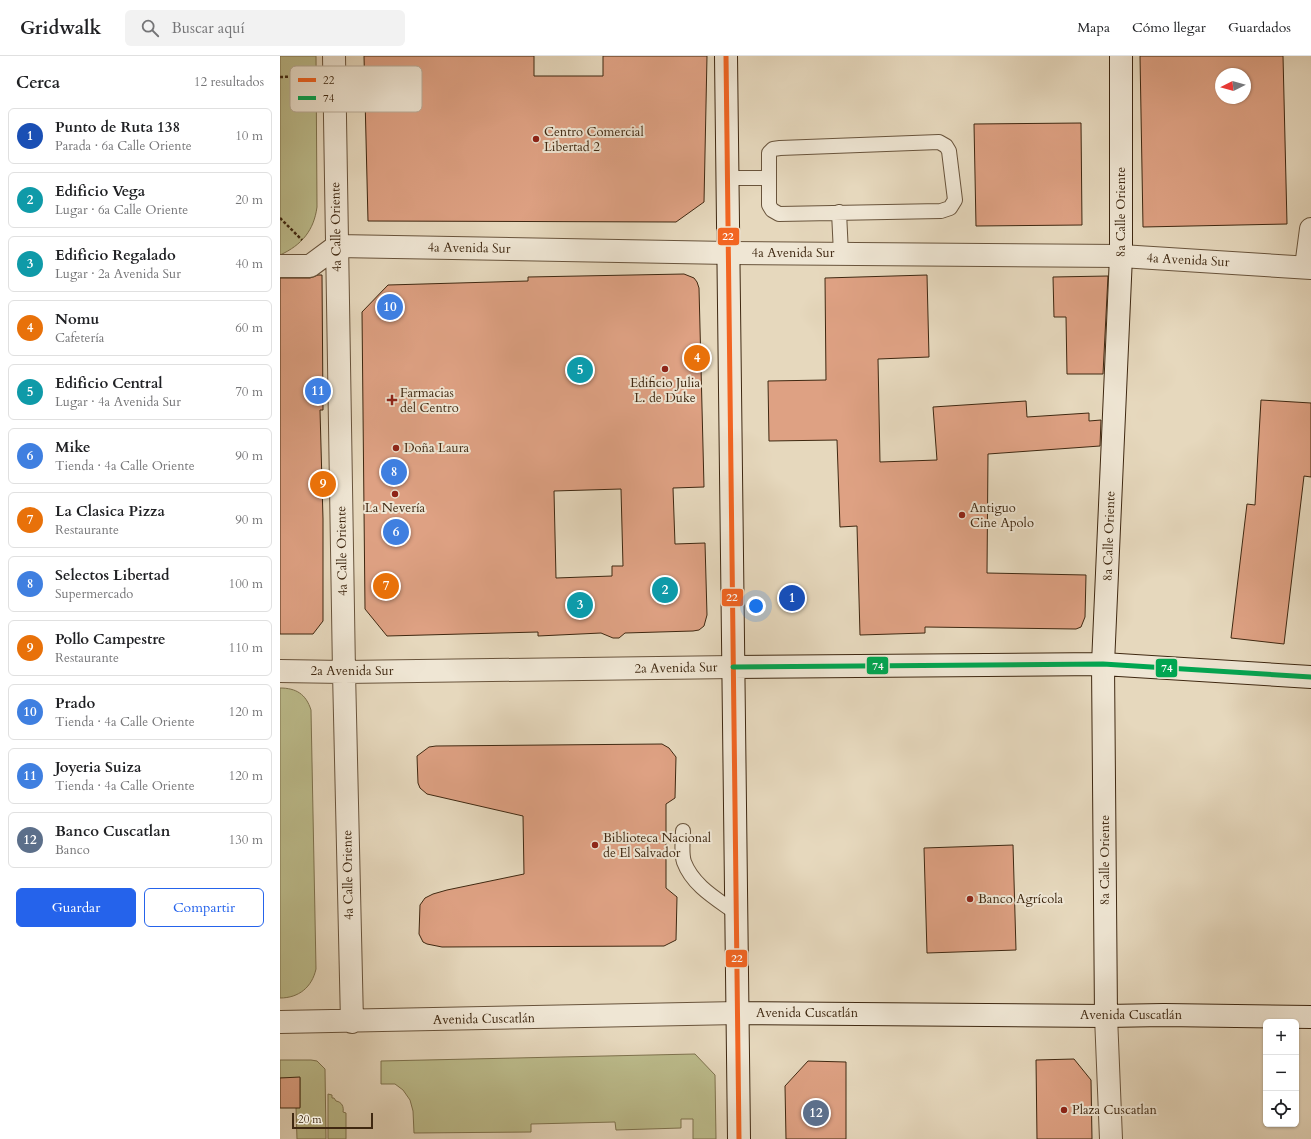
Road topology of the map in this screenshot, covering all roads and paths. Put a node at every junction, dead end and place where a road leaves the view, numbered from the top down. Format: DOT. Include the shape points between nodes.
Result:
graph roads {
  1 [pos="726,56"];
  2 [pos="1121,56"];
  3 [pos="290,75"];
  4 [pos="280,77"];
  5 [pos="335,112"];
  6 [pos="727,178"];
  7 [pos="768,178"];
  8 [pos="839,212"];
  9 [pos="280,218"];
  10 [pos="1311,229"];
  11 [pos="337,246"];
  12 [pos="728,253"];
  13 [pos="841,254"];
  14 [pos="1121,256"];
  15 [pos="317,260"];
  16 [pos="280,266"];
  17 [pos="1309,268"];
  18 [pos="1104,664"];
  19 [pos="733,667"];
  20 [pos="280,671"];
  21 [pos="344,672"];
  22 [pos="1311,677"];
  23 [pos="683,831"];
  24 [pos="736,913"];
  25 [pos="738,1014"];
  26 [pos="1106,1016"];
  27 [pos="1311,1017"];
  28 [pos="280,1022"];
  29 [pos="352,1022"];
  30 [pos="739,1139"];
  31 [pos="1111,1139"];
  1 -- 6 [label="street"];
  2 -- 14 [label="street, 8a Calle Oriente"];
  3 -- 4 [label="path"];
  5 -- 11 [label="street, 4a Calle Oriente"];
  6 -- 7 [label="lane"];
  6 -- 12 [label="street"];
  7 -- 8 [label="lane" via="769,205 779,214"];
  7 -- 8 [label="lane" via="769,153 773,149 939,142 949,151 955,200 950,208 941,211"];
  8 -- 13 [label="lane"];
  9 -- 15 [label="path"];
  10 -- 17 [label="street"];
  11 -- 12 [label="street, 4a Avenida Sur"];
  11 -- 15 [label="street"];
  11 -- 21 [label="street, 4a Calle Oriente"];
  12 -- 13 [label="street, 4a Avenida Sur"];
  12 -- 19 [label="street"];
  13 -- 14 [label="street, 4a Avenida Sur"];
  14 -- 17 [label="street, 4a Avenida Sur"];
  14 -- 18 [label="street, 8a Calle Oriente"];
  15 -- 16 [label="street" via="310,266"];
  18 -- 19 [label="street, 2a Avenida Sur"];
  18 -- 22 [label="street, 2a Avenida Sur"];
  18 -- 26 [label="street, 8a Calle Oriente"];
  19 -- 21 [label="street, 2a Avenida Sur"];
  19 -- 24 [label="street"];
  20 -- 21 [label="street, 2a Avenida Sur"];
  21 -- 29 [label="street, 4a Calle Oriente"];
  23 -- 24 [label="lane" via="684,861 693,878 709,894"];
  24 -- 25 [label="street"];
  25 -- 26 [label="street, Avenida Cuscatlán"];
  25 -- 29 [label="street, Avenida Cuscatlán"];
  25 -- 30 [label="street"];
  26 -- 27 [label="street, Avenida Cuscatlán"];
  26 -- 31 [label="street, 8a Calle Oriente"];
  28 -- 29 [label="street, Avenida Cuscatlán"];
}
